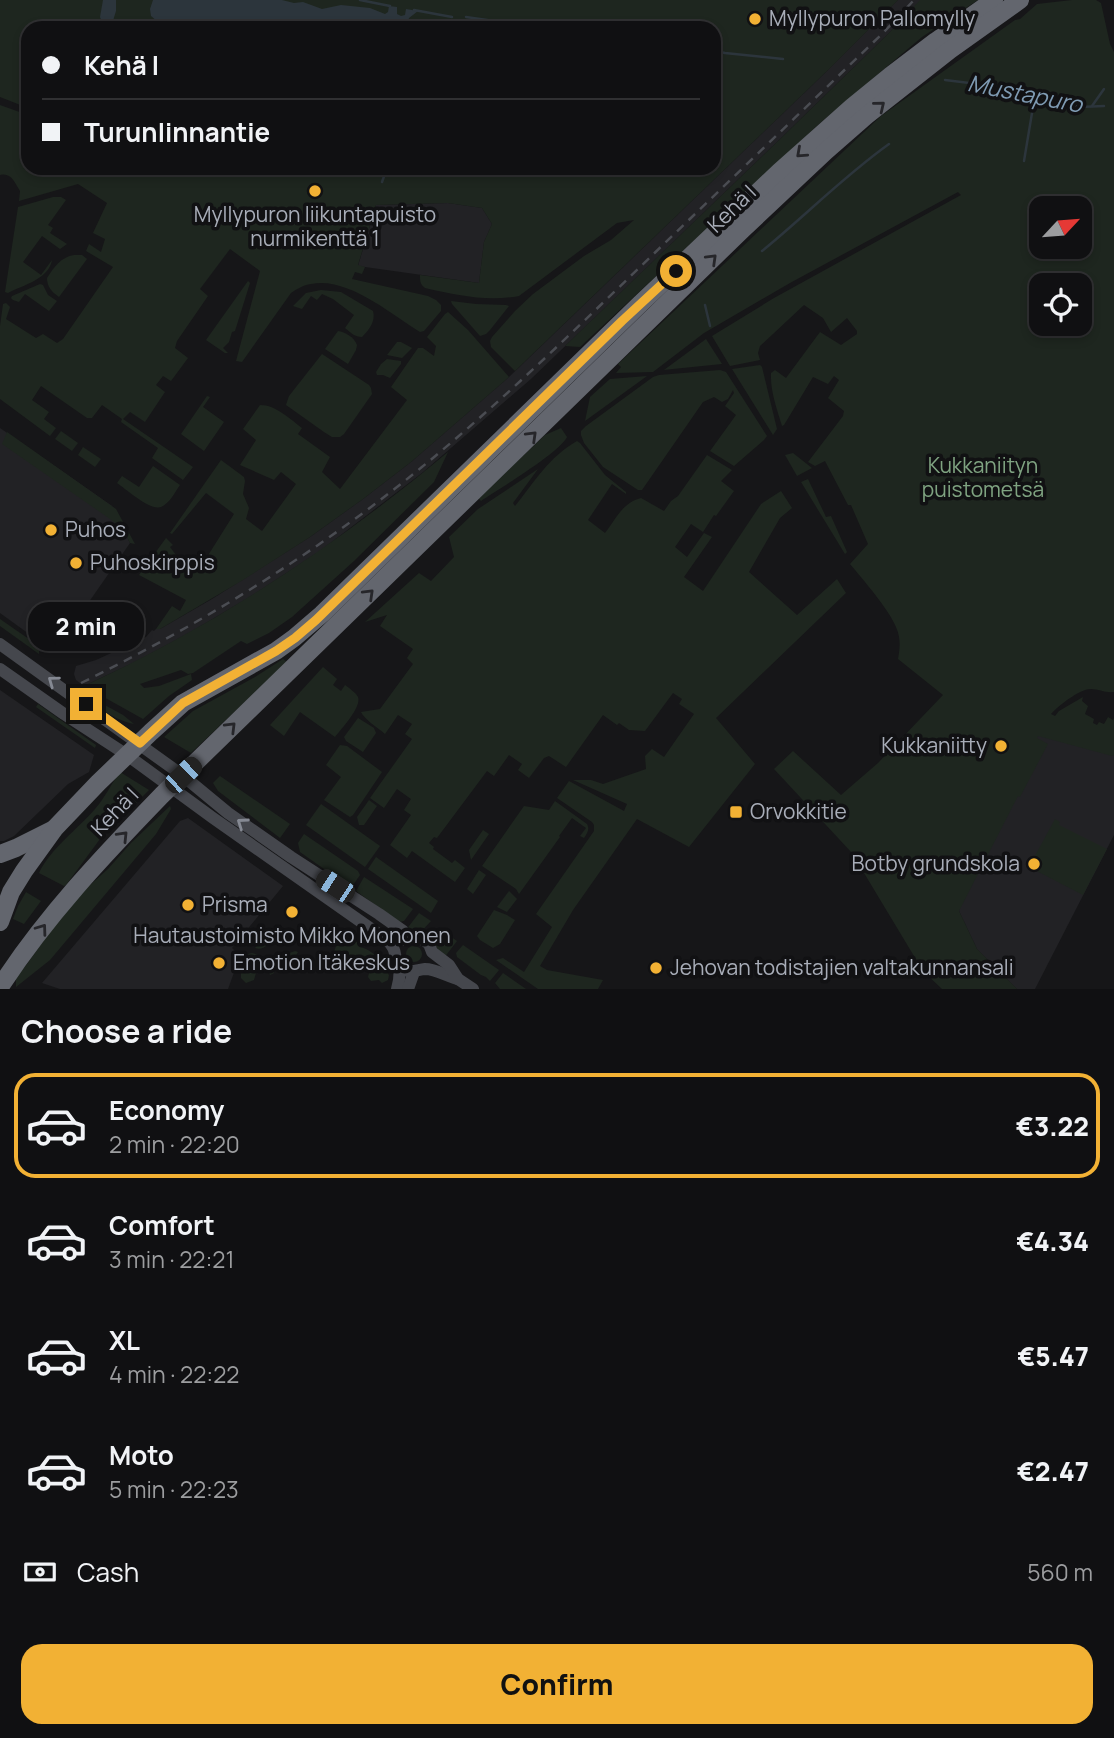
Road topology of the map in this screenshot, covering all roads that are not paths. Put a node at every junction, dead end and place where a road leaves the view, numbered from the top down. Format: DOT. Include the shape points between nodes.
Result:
graph roads {
  1 [pos="994,0"];
  2 [pos="1020,0"];
  3 [pos="0,644"];
  4 [pos="0,669"];
  5 [pos="134,749"];
  6 [pos="177,780"];
  7 [pos="55,828"];
  8 [pos="0,854"];
  9 [pos="5,896"];
  10 [pos="0,922"];
  11 [pos="408,937"];
  12 [pos="396,951"];
  13 [pos="432,952"];
  14 [pos="400,966"];
  15 [pos="418,971"];
  16 [pos="458,979"];
  17 [pos="0,988"];
  18 [pos="397,989"];
  19 [pos="408,989"];
  20 [pos="473,989"];
  1 -- 5 [label="highway, Kehä I, one-way" via="881,84 779,172 316,620 276,651 183,703"];
  6 -- 2 [label="highway, Kehä I, one-way" via="826,151 950,50"];
  5 -- 3 [label="main road, one-way"];
  4 -- 5 [label="main road" via="64,714"];
  5 -- 6 [label="main road"];
  5 -- 7 [label="highway, Kehä I"];
  11 -- 6 [label="main road, one-way"];
  6 -- 12 [label="main road" via="213,818 387,940"];
  17 -- 6 [label="highway, Kehä I, one-way" via="62,902"];
  7 -- 8 [label="highway"];
  7 -- 9 [label="highway, Kehä I"];
  9 -- 10 [label="highway, Kehä I"];
  11 -- 12 [label="main road"];
  11 -- 13 [label="main road" via="424,940"];
  12 -- 14 [label="main road"];
  13 -- 15 [label="main road"];
  13 -- 16 [label="main road"];
  14 -- 15 [label="main road"];
  14 -- 18 [label="main road"];
  15 -- 16 [label="main road"];
  15 -- 19 [label="main road"];
  16 -- 20 [label="main road"];
}
